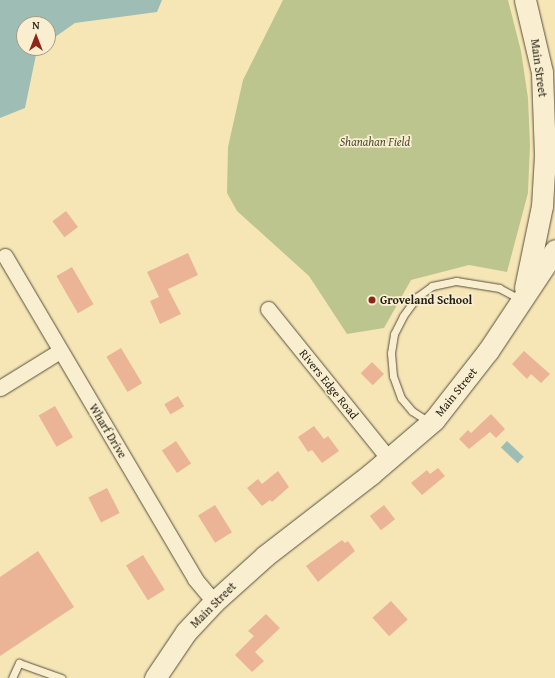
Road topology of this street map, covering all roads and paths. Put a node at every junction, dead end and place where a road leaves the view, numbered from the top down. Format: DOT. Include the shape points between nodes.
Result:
graph roads {
  1 [pos="525,0"];
  2 [pos="555,250"];
  3 [pos="5,256"];
  4 [pos="522,300"];
  5 [pos="268,309"];
  6 [pos="60,351"];
  7 [pos="0,388"];
  8 [pos="430,423"];
  9 [pos="389,459"];
  10 [pos="214,602"];
  11 [pos="12,678"];
  12 [pos="61,678"];
  13 [pos="155,678"];
  1 -- 4 [label="main road, Main Street" via="542,72 545,155 542,206"];
  2 -- 4 [label="main road"];
  3 -- 6 [label="street, Wharf Drive"];
  4 -- 8 [label="main road, Main Street" via="488,351"];
  4 -- 8 [label="lane" via="499,288 456,281 432,286 417,297 394,334 391,353 393,376 401,398 412,411"];
  5 -- 9 [label="street, Rivers Edge Road"];
  6 -- 7 [label="street"];
  6 -- 10 [label="street, Wharf Drive" via="196,579"];
  8 -- 9 [label="main road, Main Street"];
  9 -- 10 [label="main road, Main Street" via="265,556"];
  10 -- 13 [label="main road, Main Street" via="186,632"];
  11 -- 12 [label="lane" via="19,663"];
}
